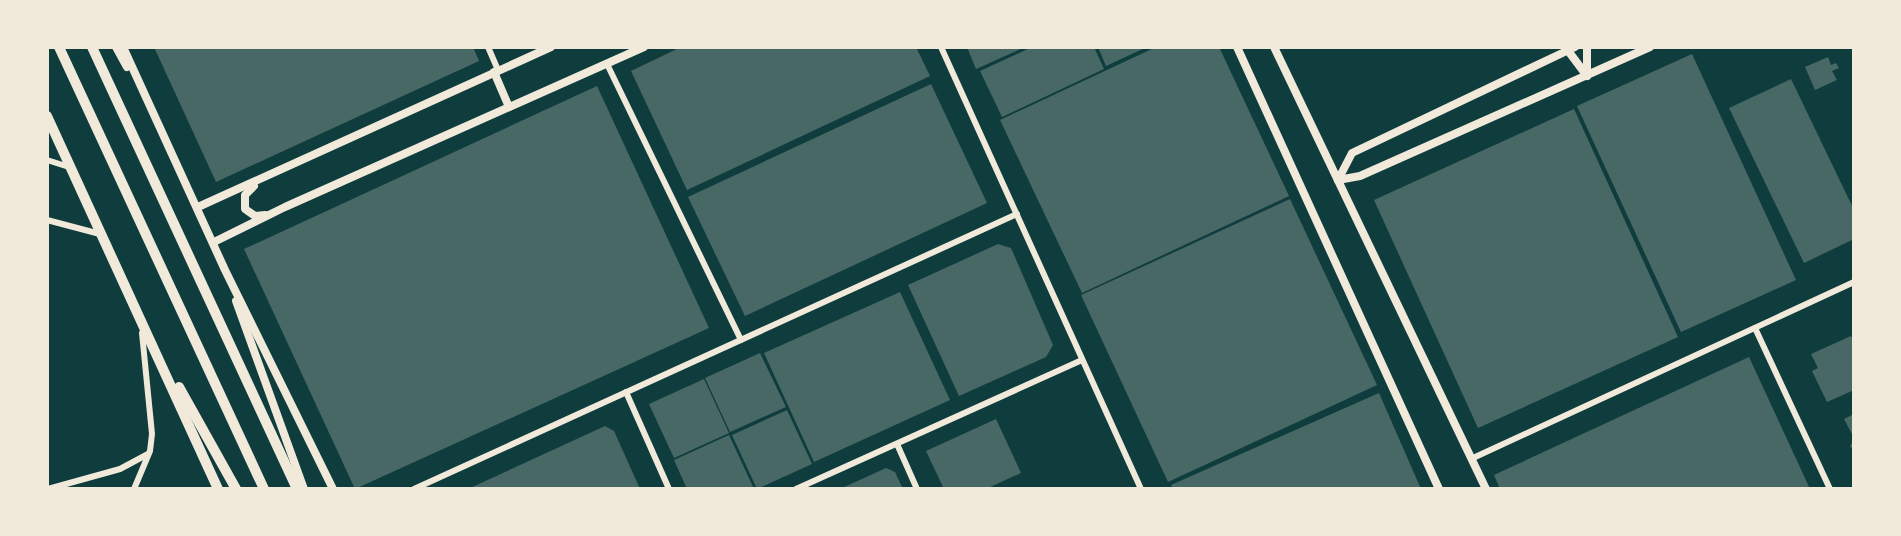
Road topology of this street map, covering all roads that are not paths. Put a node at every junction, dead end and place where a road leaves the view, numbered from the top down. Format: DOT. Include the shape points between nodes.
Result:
graph roads {
  1 [pos="59,47"];
  2 [pos="92,47"];
  3 [pos="116,47"];
  4 [pos="123,47"];
  5 [pos="488,47"];
  6 [pos="551,47"];
  7 [pos="644,47"];
  8 [pos="941,47"];
  9 [pos="1237,47"];
  10 [pos="1274,47"];
  11 [pos="1587,47"];
  12 [pos="1650,47"];
  13 [pos="1569,49"];
  14 [pos="607,64"];
  15 [pos="496,71"];
  16 [pos="1587,76"];
  17 [pos="509,107"];
  18 [pos="155,115"];
  19 [pos="47,116"];
  20 [pos="47,160"];
  21 [pos="71,168"];
  22 [pos="262,180"];
  23 [pos="1338,180"];
  24 [pos="198,207"];
  25 [pos="285,207"];
  26 [pos="1017,214"];
  27 [pos="47,220"];
  28 [pos="100,234"];
  29 [pos="214,242"];
  30 [pos="225,270"];
  31 [pos="1854,282"];
  32 [pos="140,317"];
  33 [pos="1755,328"];
  34 [pos="741,340"];
  35 [pos="1082,360"];
  36 [pos="626,392"];
  37 [pos="897,444"];
  38 [pos="150,451"];
  39 [pos="1473,458"];
  40 [pos="48,489"];
  41 [pos="134,489"];
  42 [pos="219,489"];
  43 [pos="236,489"];
  44 [pos="264,489"];
  45 [pos="298,489"];
  46 [pos="304,489"];
  47 [pos="333,489"];
  48 [pos="414,489"];
  49 [pos="669,489"];
  50 [pos="796,489"];
  51 [pos="917,489"];
  52 [pos="1142,489"];
  53 [pos="1440,489"];
  54 [pos="1486,489"];
  55 [pos="1830,489"];
  1 -- 44 [label="main road"];
  2 -- 45 [label="main road"];
  3 -- 18 [label="street"];
  4 -- 18 [label="street"];
  5 -- 15 [label="street"];
  6 -- 15 [label="street"];
  7 -- 14 [label="street"];
  8 -- 26 [label="street"];
  9 -- 53 [label="street"];
  10 -- 23 [label="street"];
  11 -- 16 [label="street"];
  12 -- 16 [label="street"];
  13 -- 16 [label="street"];
  13 -- 23 [label="street" via="1352,153"];
  14 -- 17 [label="street"];
  14 -- 34 [label="street"];
  15 -- 17 [label="street"];
  15 -- 22 [label="street"];
  16 -- 23 [label="street" via="1360,176"];
  17 -- 25 [label="street"];
  18 -- 24 [label="street"];
  19 -- 21 [label="main road"];
  20 -- 21 [label="street"];
  21 -- 28 [label="main road"];
  22 -- 24 [label="street"];
  22 -- 25 [label="street" via="245,194 245,209 255,216"];
  23 -- 39 [label="street"];
  24 -- 29 [label="street"];
  25 -- 29 [label="street"];
  26 -- 34 [label="street"];
  26 -- 35 [label="street"];
  27 -- 28 [label="street"];
  28 -- 32 [label="main road"];
  29 -- 30 [label="street"];
  30 -- 46 [label="street"];
  30 -- 47 [label="street"];
  31 -- 33 [label="street"];
  32 -- 38 [label="street" via="149,386"];
  32 -- 42 [label="main road"];
  32 -- 43 [label="main road"];
  33 -- 39 [label="street"];
  33 -- 55 [label="street"];
  34 -- 36 [label="street"];
  35 -- 37 [label="street"];
  35 -- 52 [label="street"];
  36 -- 48 [label="street"];
  36 -- 49 [label="street"];
  37 -- 50 [label="street"];
  37 -- 51 [label="street"];
  38 -- 40 [label="street" via="120,470"];
  38 -- 41 [label="street"];
  39 -- 54 [label="street"];
}
